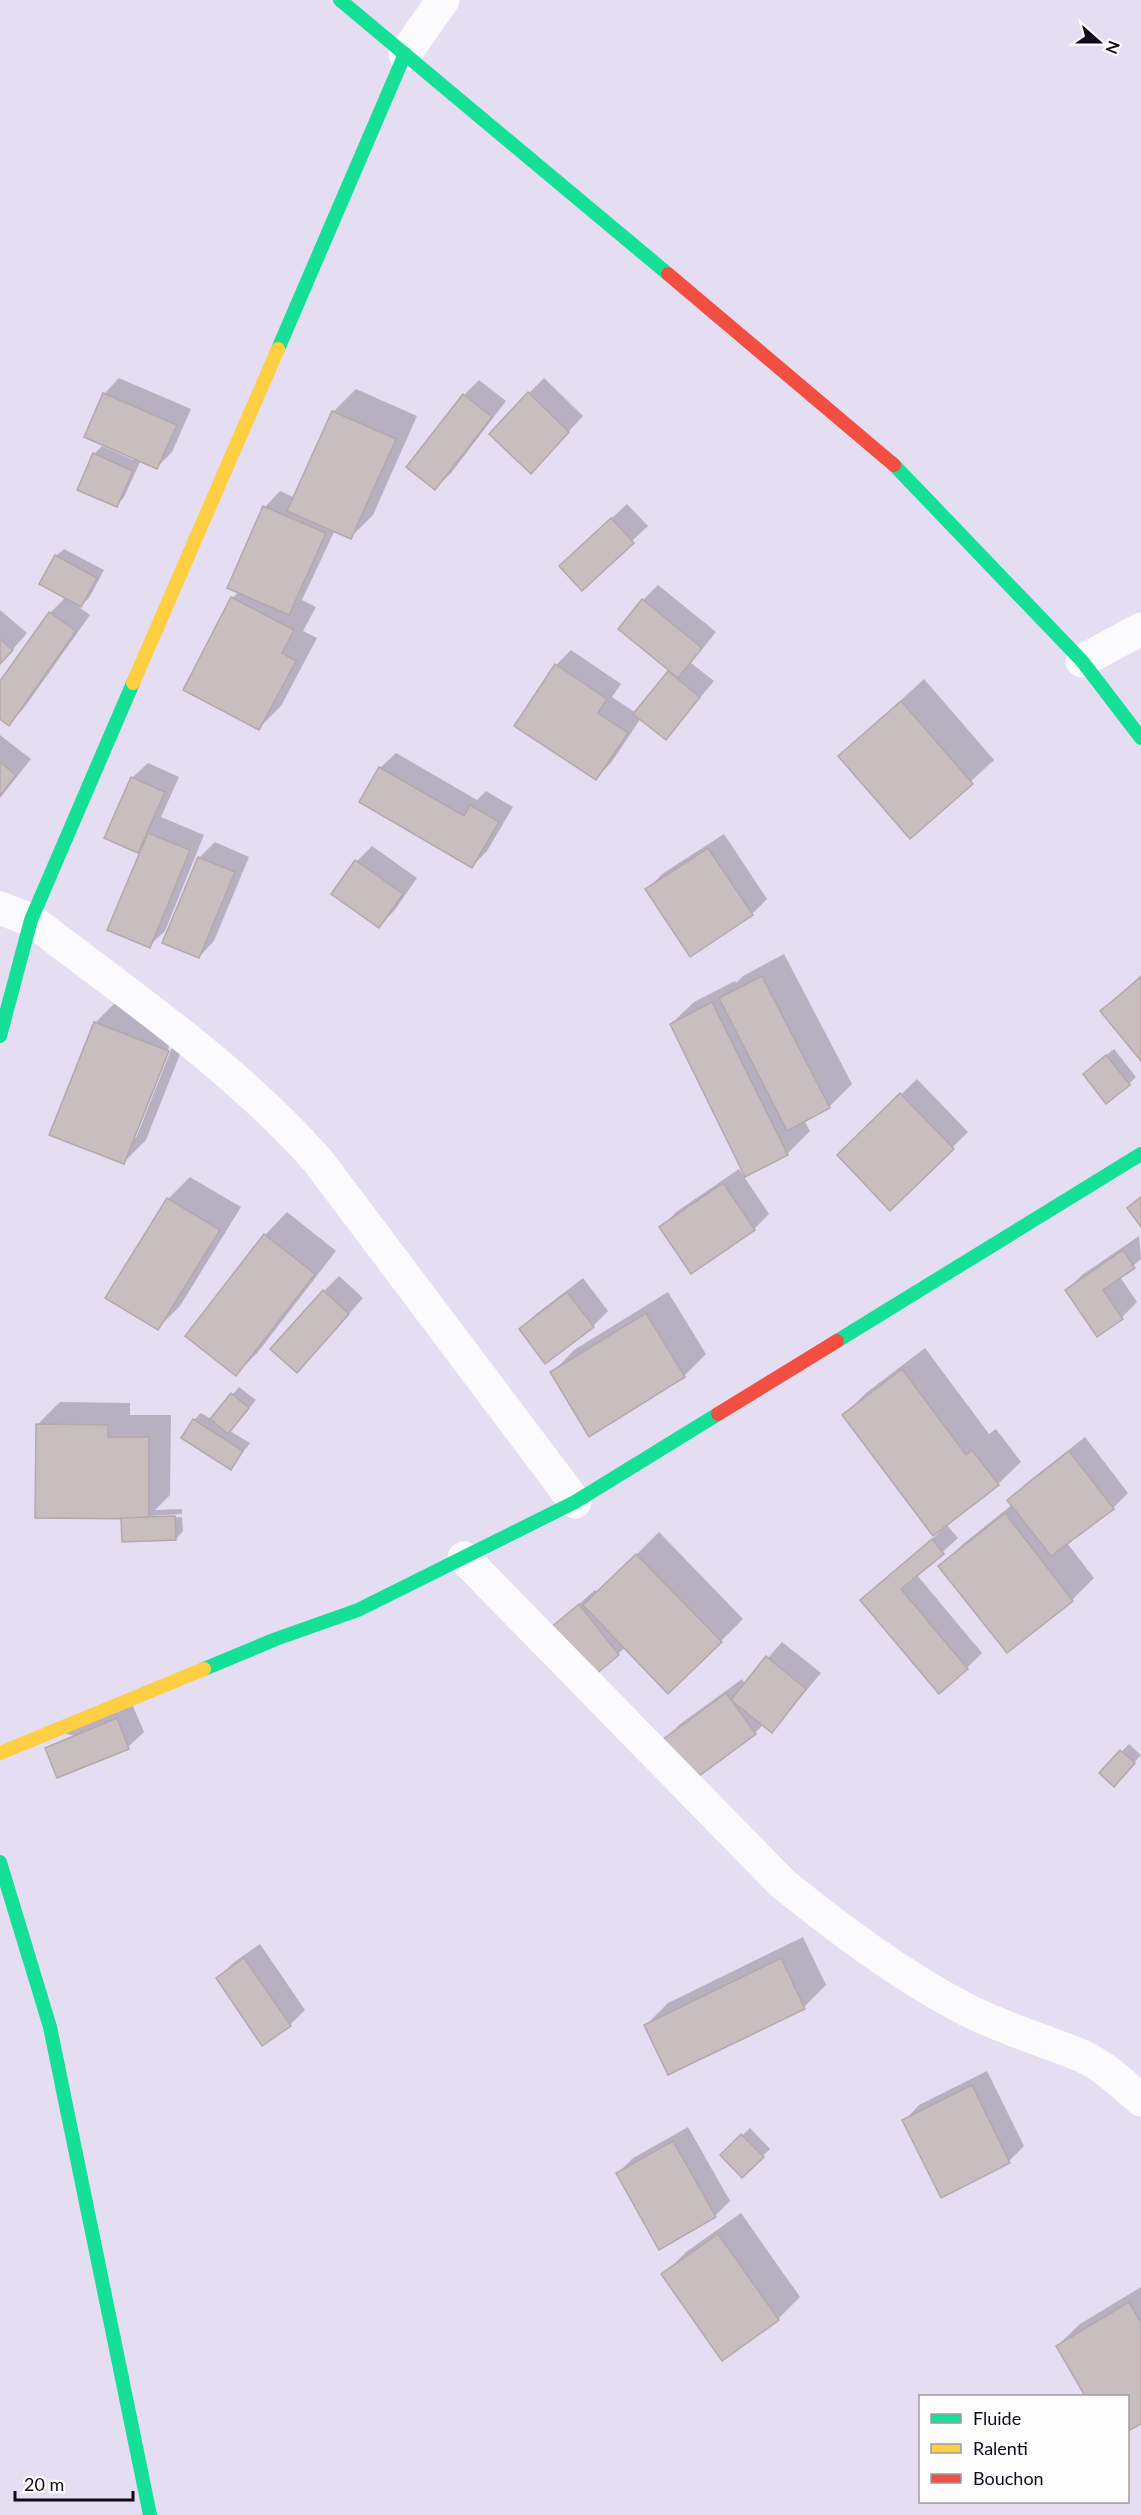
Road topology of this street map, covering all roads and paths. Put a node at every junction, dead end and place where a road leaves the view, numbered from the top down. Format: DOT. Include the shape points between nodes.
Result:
graph roads {
  1 [pos="340,0"];
  2 [pos="443,0"];
  3 [pos="405,54"];
  4 [pos="1141,629"];
  5 [pos="1082,661"];
  6 [pos="1141,738"];
  7 [pos="0,908"];
  8 [pos="31,920"];
  9 [pos="0,1036"];
  10 [pos="1141,1154"];
  11 [pos="575,1502"];
  12 [pos="464,1558"];
  13 [pos="0,1753"];
  14 [pos="0,1862"];
  15 [pos="1141,2100"];
  16 [pos="150,2515"];
  1 -- 3 [label="street"];
  2 -- 3 [label="street"];
  3 -- 5 [label="street" via="881,451"];
  3 -- 8 [label="street"];
  4 -- 5 [label="street"];
  5 -- 6 [label="street"];
  7 -- 8 [label="street"];
  8 -- 9 [label="street"];
  8 -- 11 [label="street" via="238,1080 284,1122 318,1161"];
  10 -- 11 [label="street"];
  11 -- 12 [label="street"];
  12 -- 13 [label="street" via="358,1611 276,1639"];
  12 -- 15 [label="street" via="782,1883 928,1988 1011,2031 1084,2057"];
  14 -- 16 [label="street" via="50,2027"];
}
